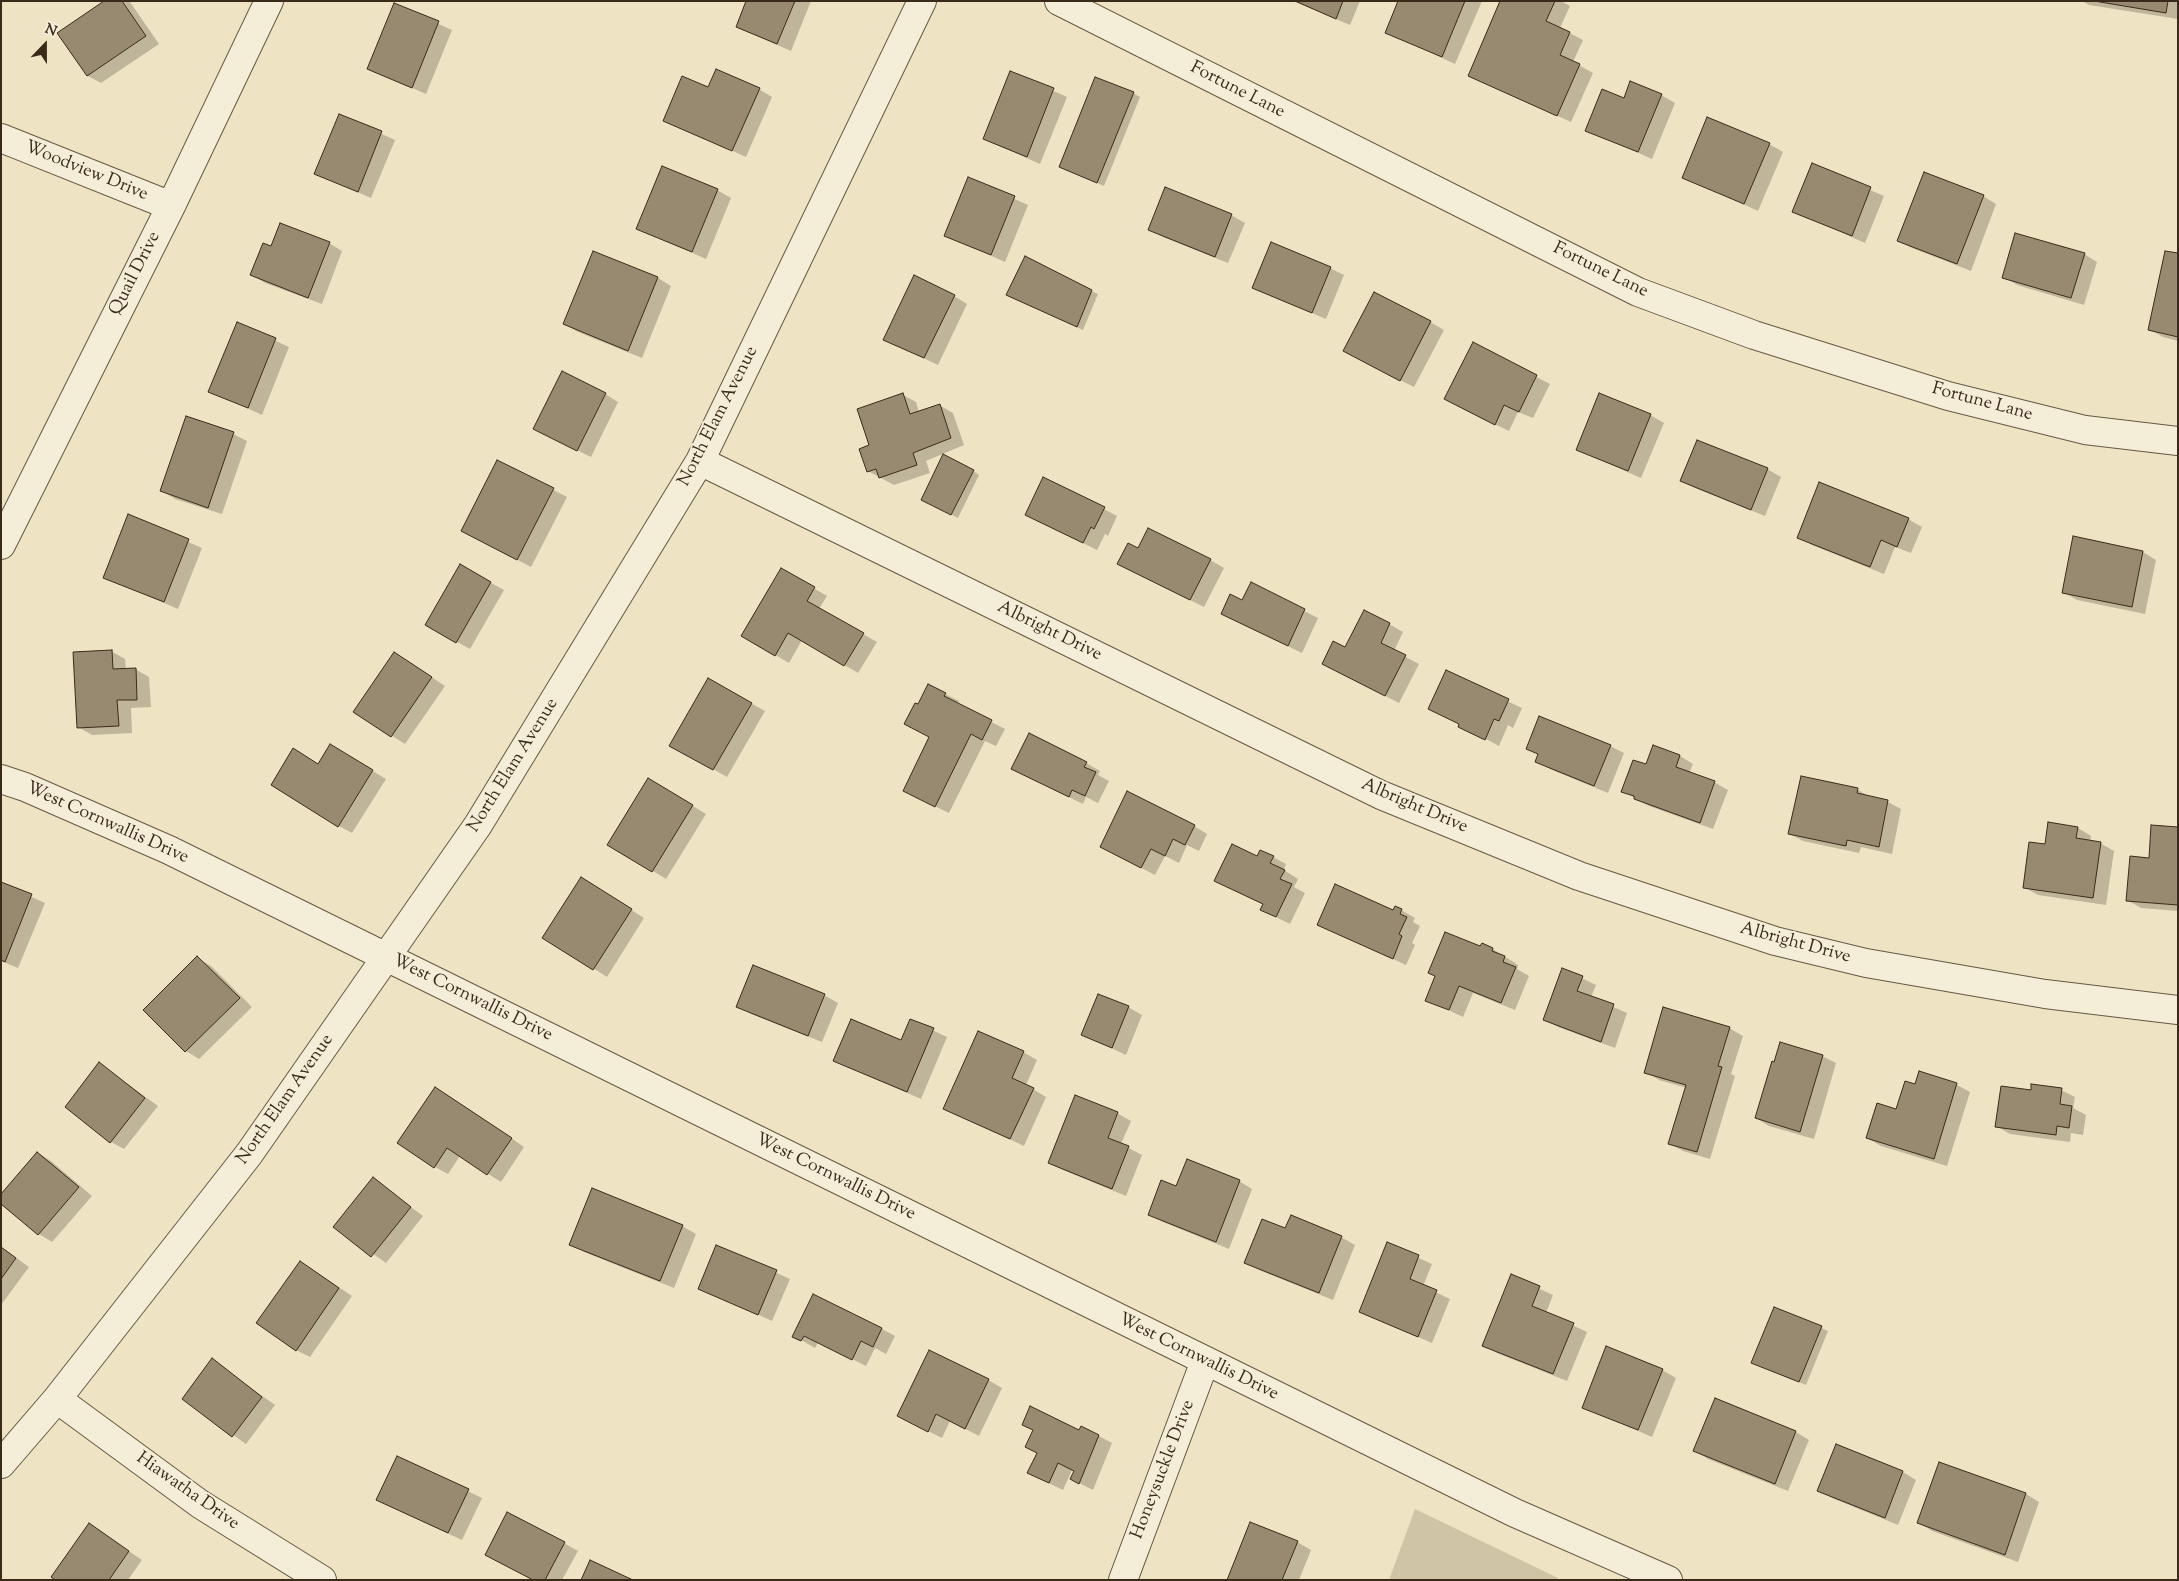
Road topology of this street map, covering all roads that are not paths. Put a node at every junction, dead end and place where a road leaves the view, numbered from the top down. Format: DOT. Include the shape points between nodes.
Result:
graph roads {
  1 [pos="269,1"];
  2 [pos="922,1"];
  3 [pos="1059,1"];
  4 [pos="1,138"];
  5 [pos="171,206"];
  6 [pos="2178,441"];
  7 [pos="700,461"];
  8 [pos="1,545"];
  9 [pos="1,779"];
  10 [pos="387,957"];
  11 [pos="2178,1010"];
  12 [pos="1205,1361"];
  13 [pos="56,1399"];
  14 [pos="1,1464"];
  15 [pos="322,1580"];
  16 [pos="1123,1580"];
  17 [pos="1668,1580"];
  1 -- 5 [label="street, Quail Drive"];
  2 -- 7 [label="street, North Elam Avenue"];
  3 -- 6 [label="street, Fortune Lane" via="1638,292 1754,335 1948,396 2085,430"];
  4 -- 5 [label="street, Woodview Drive"];
  5 -- 8 [label="street, Quail Drive"];
  7 -- 10 [label="street, North Elam Avenue" via="478,825"];
  7 -- 11 [label="street, Albright Drive" via="1381,795 1572,873 1767,938 1866,964 2045,994"];
  9 -- 10 [label="street, West Cornwallis Drive" via="169,850"];
  10 -- 12 [label="street, West Cornwallis Drive"];
  10 -- 13 [label="street, North Elam Avenue" via="249,1154"];
  12 -- 16 [label="street, Honeysuckle Drive"];
  12 -- 17 [label="street, West Cornwallis Drive" via="1514,1513"];
  13 -- 14 [label="street, North Elam Avenue"];
  13 -- 15 [label="street, Hiawatha Drive" via="200,1504"];
}
